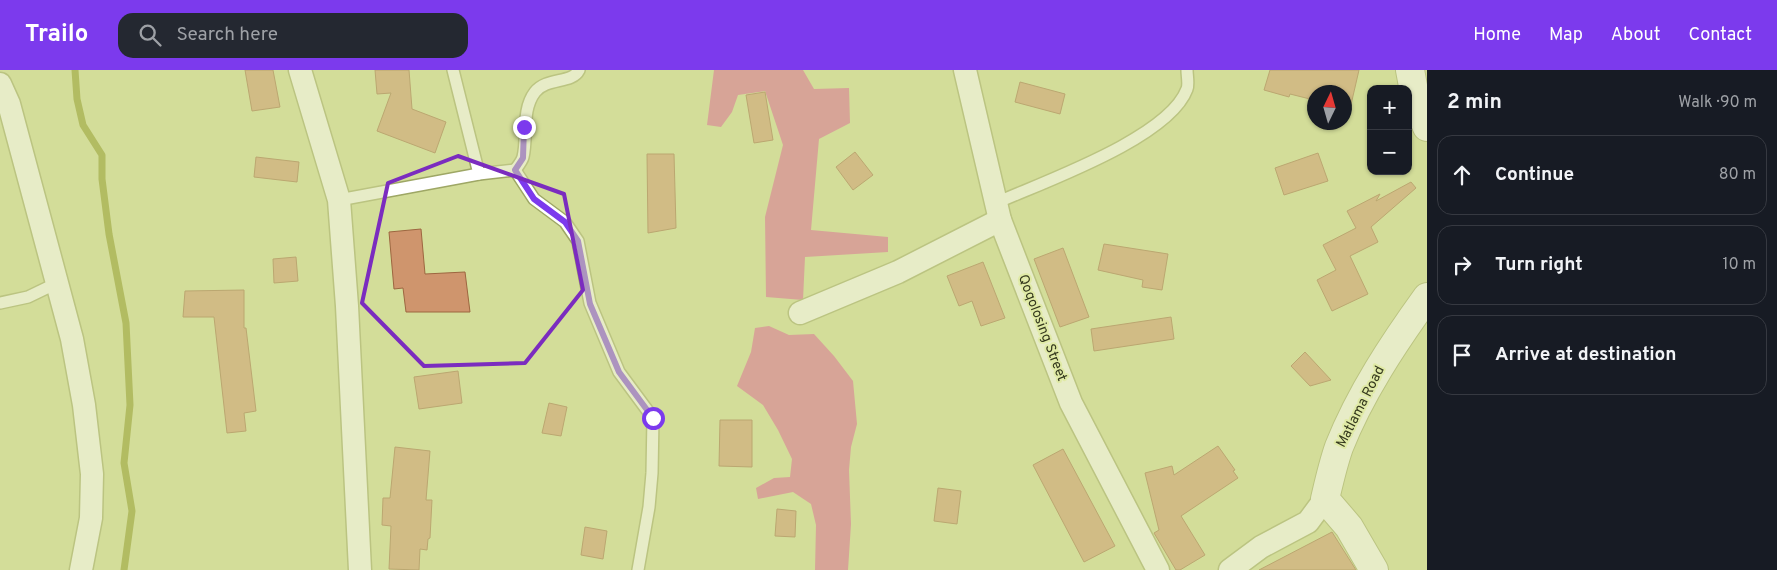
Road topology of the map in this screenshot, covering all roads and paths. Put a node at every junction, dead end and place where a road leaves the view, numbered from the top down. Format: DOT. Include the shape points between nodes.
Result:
graph roads {
  1 [pos="300,70"];
  2 [pos="453,70"];
  3 [pos="579,70"];
  4 [pos="965,70"];
  5 [pos="1187,70"];
  6 [pos="1410,70"];
  7 [pos="0,84"];
  8 [pos="1427,128"];
  9 [pos="515,170"];
  10 [pos="479,174"];
  11 [pos="339,200"];
  12 [pos="998,212"];
  13 [pos="57,283"];
  14 [pos="1427,297"];
  15 [pos="0,303"];
  16 [pos="800,313"];
  17 [pos="1324,500"];
  18 [pos="81,570"];
  19 [pos="360,570"];
  20 [pos="638,570"];
  21 [pos="1158,570"];
  22 [pos="1230,570"];
  23 [pos="1374,570"];
  1 -- 11 [label="street"];
  2 -- 10 [label="lane"];
  3 -- 9 [label="lane" via="569,79 551,82 535,92 524,127 523,158"];
  4 -- 12 [label="street, Qoqolosing Street"];
  5 -- 12 [label="lane" via="1188,88 1174,111 1144,133"];
  6 -- 8 [label="street" via="1416,102"];
  7 -- 13 [label="street" via="9,104"];
  9 -- 10 [label="lane"];
  9 -- 20 [label="lane" via="534,199 565,222 578,241 590,304 619,372 653,418 649,507"];
  10 -- 11 [label="lane"];
  11 -- 19 [label="street"];
  12 -- 16 [label="street" via="898,272"];
  12 -- 21 [label="street, Qoqolosing Street" via="1071,403"];
  13 -- 15 [label="lane" via="28,297"];
  13 -- 18 [label="street" via="72,339 92,474 91,518"];
  14 -- 17 [label="street, Matlama Road" via="1392,347 1355,412 1339,449"];
  17 -- 22 [label="street, Matlama Road" via="1308,522 1261,547"];
  17 -- 23 [label="street" via="1349,527"];
}
